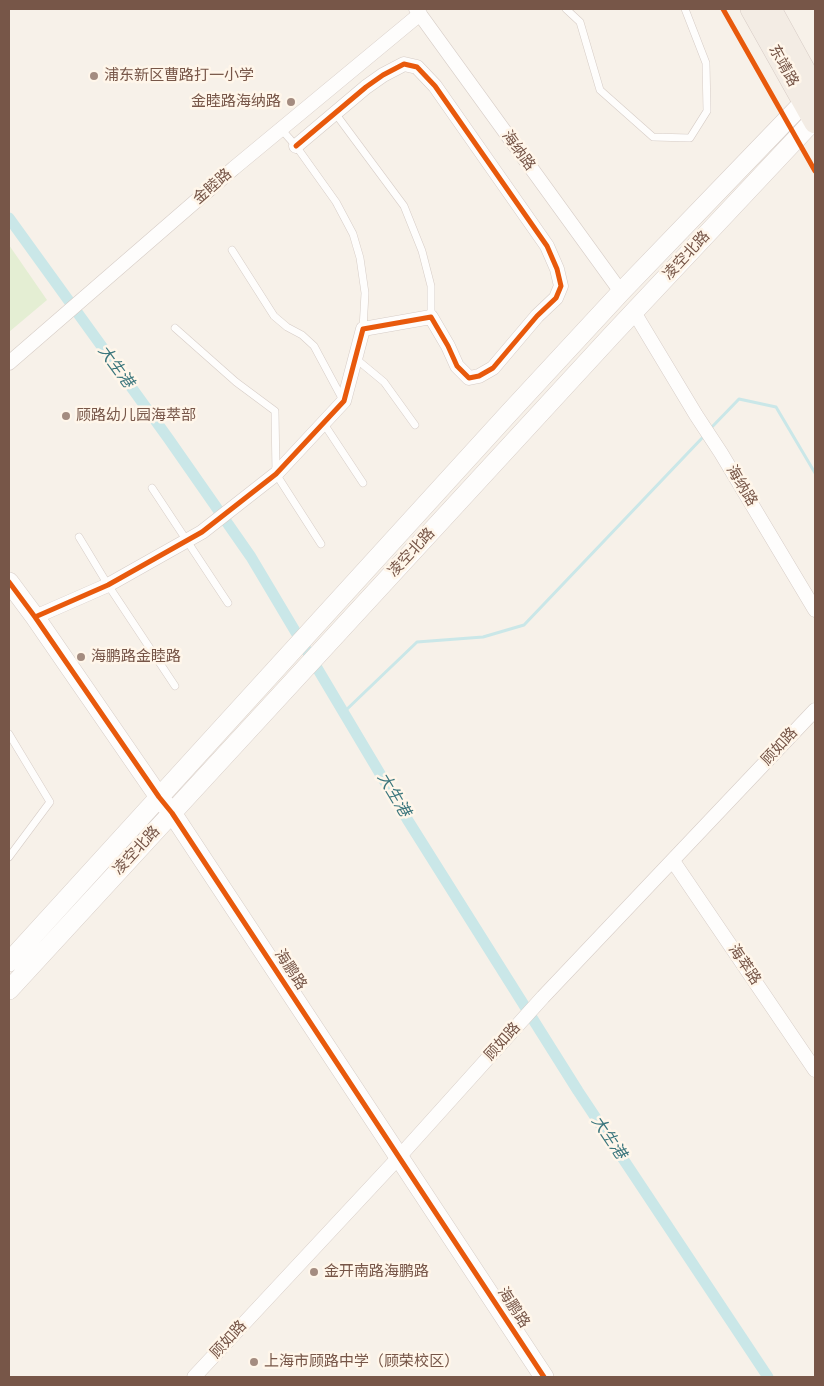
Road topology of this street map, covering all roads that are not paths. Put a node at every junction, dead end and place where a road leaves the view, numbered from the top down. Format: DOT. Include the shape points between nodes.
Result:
graph roads {
  1 [pos="566,9"];
  2 [pos="684,9"];
  3 [pos="751,9"];
  4 [pos="771,9"];
  5 [pos="418,12"];
  6 [pos="813,109"];
  7 [pos="334,113"];
  8 [pos="281,129"];
  9 [pos="296,146"];
  10 [pos="232,250"];
  11 [pos="621,292"];
  12 [pos="634,312"];
  13 [pos="431,317"];
  14 [pos="175,328"];
  15 [pos="363,328"];
  16 [pos="355,358"];
  17 [pos="9,363"];
  18 [pos="344,401"];
  19 [pos="324,424"];
  20 [pos="415,425"];
  21 [pos="276,474"];
  22 [pos="363,483"];
  23 [pos="152,488"];
  24 [pos="79,537"];
  25 [pos="186,541"];
  26 [pos="321,544"];
  27 [pos="108,585"];
  28 [pos="11,589"];
  29 [pos="228,603"];
  30 [pos="815,610"];
  31 [pos="35,617"];
  32 [pos="175,686"];
  33 [pos="815,710"];
  34 [pos="9,734"];
  35 [pos="159,797"];
  36 [pos="172,814"];
  37 [pos="9,857"];
  38 [pos="673,860"];
  39 [pos="9,962"];
  40 [pos="9,990"];
  41 [pos="815,1070"];
  42 [pos="399,1157"];
  43 [pos="194,1377"];
  44 [pos="544,1377"];
  1 -- 2 [label="lane" via="580,22 600,90 654,137 690,138 707,111 706,63"];
  3 -- 6 [label="main road, 东靖路"];
  4 -- 6 [label="main road, 东靖路"];
  5 -- 8 [label="street, 金睦路"];
  5 -- 11 [label="street, 海纳路"];
  6 -- 11 [label="main road, 凌空北路"];
  6 -- 12 [label="main road, 凌空北路"];
  7 -- 9 [label="street"];
  7 -- 13 [label="lane" via="404,206 422,251 431,286"];
  7 -- 13 [label="street" via="382,75 404,64 416,67 435,86 547,246 561,286 556,298 493,368 469,378 457,366"];
  8 -- 9 [label="lane"];
  8 -- 17 [label="street, 金睦路"];
  9 -- 15 [label="lane" via="336,202 353,234 365,293"];
  10 -- 18 [label="lane" via="274,316 314,346"];
  11 -- 35 [label="main road, 凌空北路"];
  12 -- 30 [label="street, 海纳路"];
  12 -- 36 [label="main road, 凌空北路"];
  13 -- 15 [label="street"];
  14 -- 21 [label="lane" via="236,382 275,411"];
  15 -- 16 [label="street"];
  16 -- 18 [label="street"];
  16 -- 20 [label="lane" via="384,382"];
  18 -- 19 [label="street"];
  19 -- 21 [label="street"];
  19 -- 22 [label="lane"];
  21 -- 25 [label="street"];
  21 -- 26 [label="lane"];
  23 -- 25 [label="lane"];
  24 -- 27 [label="lane"];
  25 -- 27 [label="street"];
  25 -- 29 [label="lane"];
  27 -- 31 [label="street"];
  27 -- 32 [label="lane"];
  28 -- 31 [label="main road, 海鹏路"];
  31 -- 35 [label="main road, 海鹏路"];
  33 -- 38 [label="street, 顾如路"];
  34 -- 37 [label="lane" via="50,802"];
  35 -- 36 [label="main road, 海鹏路"];
  35 -- 39 [label="main road, 凌空北路"];
  36 -- 40 [label="main road, 凌空北路"];
  36 -- 42 [label="main road, 海鹏路"];
  38 -- 41 [label="street, 海萃路"];
  38 -- 42 [label="street, 顾如路"];
  42 -- 43 [label="street, 顾如路"];
  42 -- 44 [label="main road, 海鹏路"];
}
